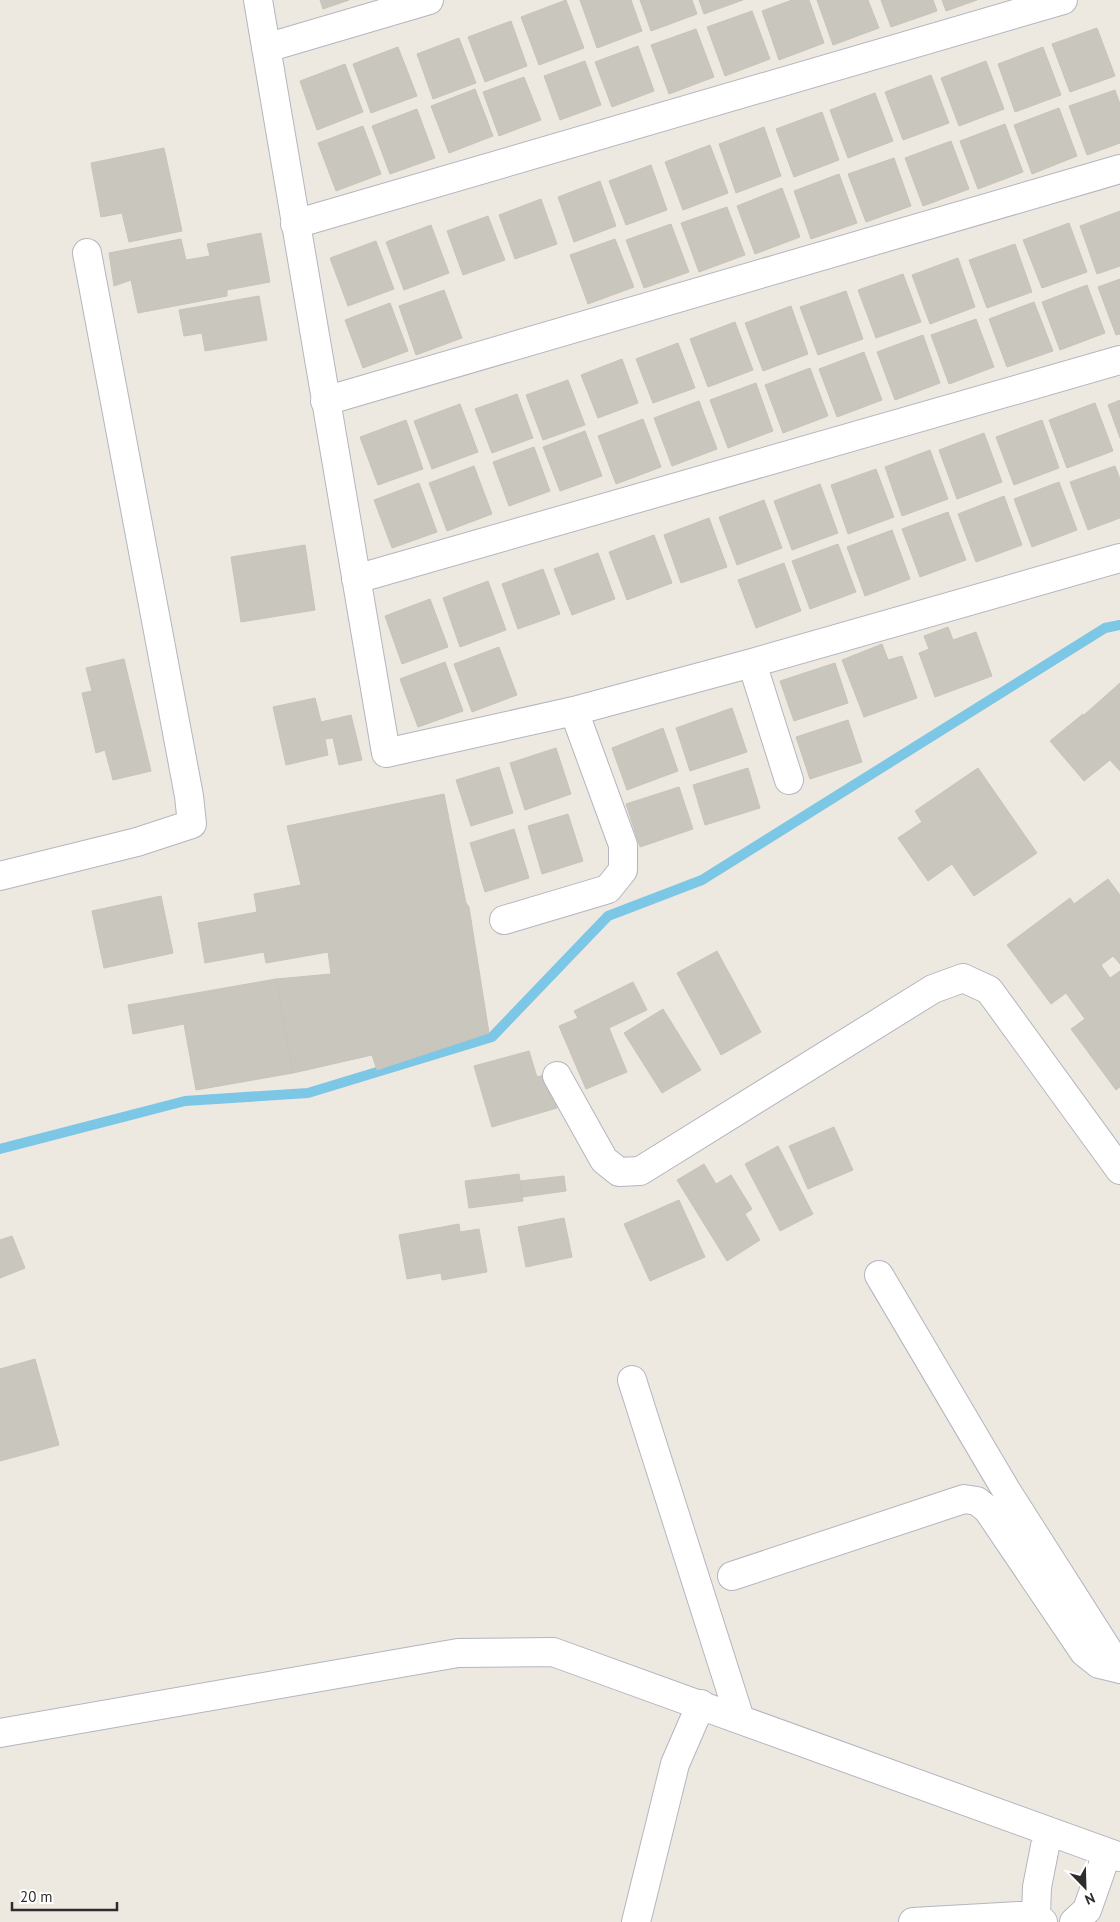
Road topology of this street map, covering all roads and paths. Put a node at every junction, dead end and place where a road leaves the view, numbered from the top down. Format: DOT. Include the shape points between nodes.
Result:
graph roads {
  1 [pos="258,0"];
  2 [pos="429,0"];
  3 [pos="1063,0"];
  4 [pos="266,48"];
  5 [pos="1120,169"];
  6 [pos="296,224"];
  7 [pos="87,253"];
  8 [pos="1120,360"];
  9 [pos="326,401"];
  10 [pos="1120,558"];
  11 [pos="356,579"];
  12 [pos="752,663"];
  13 [pos="574,711"];
  14 [pos="789,780"];
  15 [pos="0,876"];
  16 [pos="504,920"];
  17 [pos="557,1076"];
  18 [pos="1120,1170"];
  19 [pos="878,1274"];
  20 [pos="632,1380"];
  21 [pos="732,1576"];
  22 [pos="1120,1669"];
  23 [pos="701,1704"];
  24 [pos="740,1719"];
  25 [pos="0,1733"];
  26 [pos="1048,1831"];
  27 [pos="1114,1855"];
  28 [pos="1039,1919"];
  29 [pos="636,1922"];
  30 [pos="913,1922"];
  31 [pos="1074,1922"];
  1 -- 4 [label="street"];
  2 -- 4 [label="street"];
  3 -- 6 [label="street"];
  4 -- 6 [label="street"];
  5 -- 9 [label="street"];
  6 -- 9 [label="street"];
  7 -- 15 [label="street" via="192,824 137,842"];
  8 -- 11 [label="street"];
  9 -- 11 [label="street"];
  10 -- 12 [label="street"];
  11 -- 13 [label="street" via="386,753"];
  12 -- 13 [label="street"];
  12 -- 14 [label="street"];
  13 -- 16 [label="street" via="623,845 623,870 608,889"];
  17 -- 18 [label="street" via="604,1160 619,1172 640,1171 933,989 963,978 988,990"];
  19 -- 22 [label="street" via="1006,1490"];
  20 -- 24 [label="street"];
  21 -- 22 [label="street" via="964,1499 977,1501 988,1510 1084,1652 1099,1664"];
  23 -- 24 [label="street"];
  23 -- 25 [label="street" via="553,1652 458,1653"];
  23 -- 29 [label="street" via="675,1764"];
  24 -- 26 [label="street"];
  26 -- 27 [label="street"];
  26 -- 28 [label="street" via="1037,1887"];
  27 -- 31 [label="street" via="1087,1910"];
  28 -- 30 [label="street"];
}
